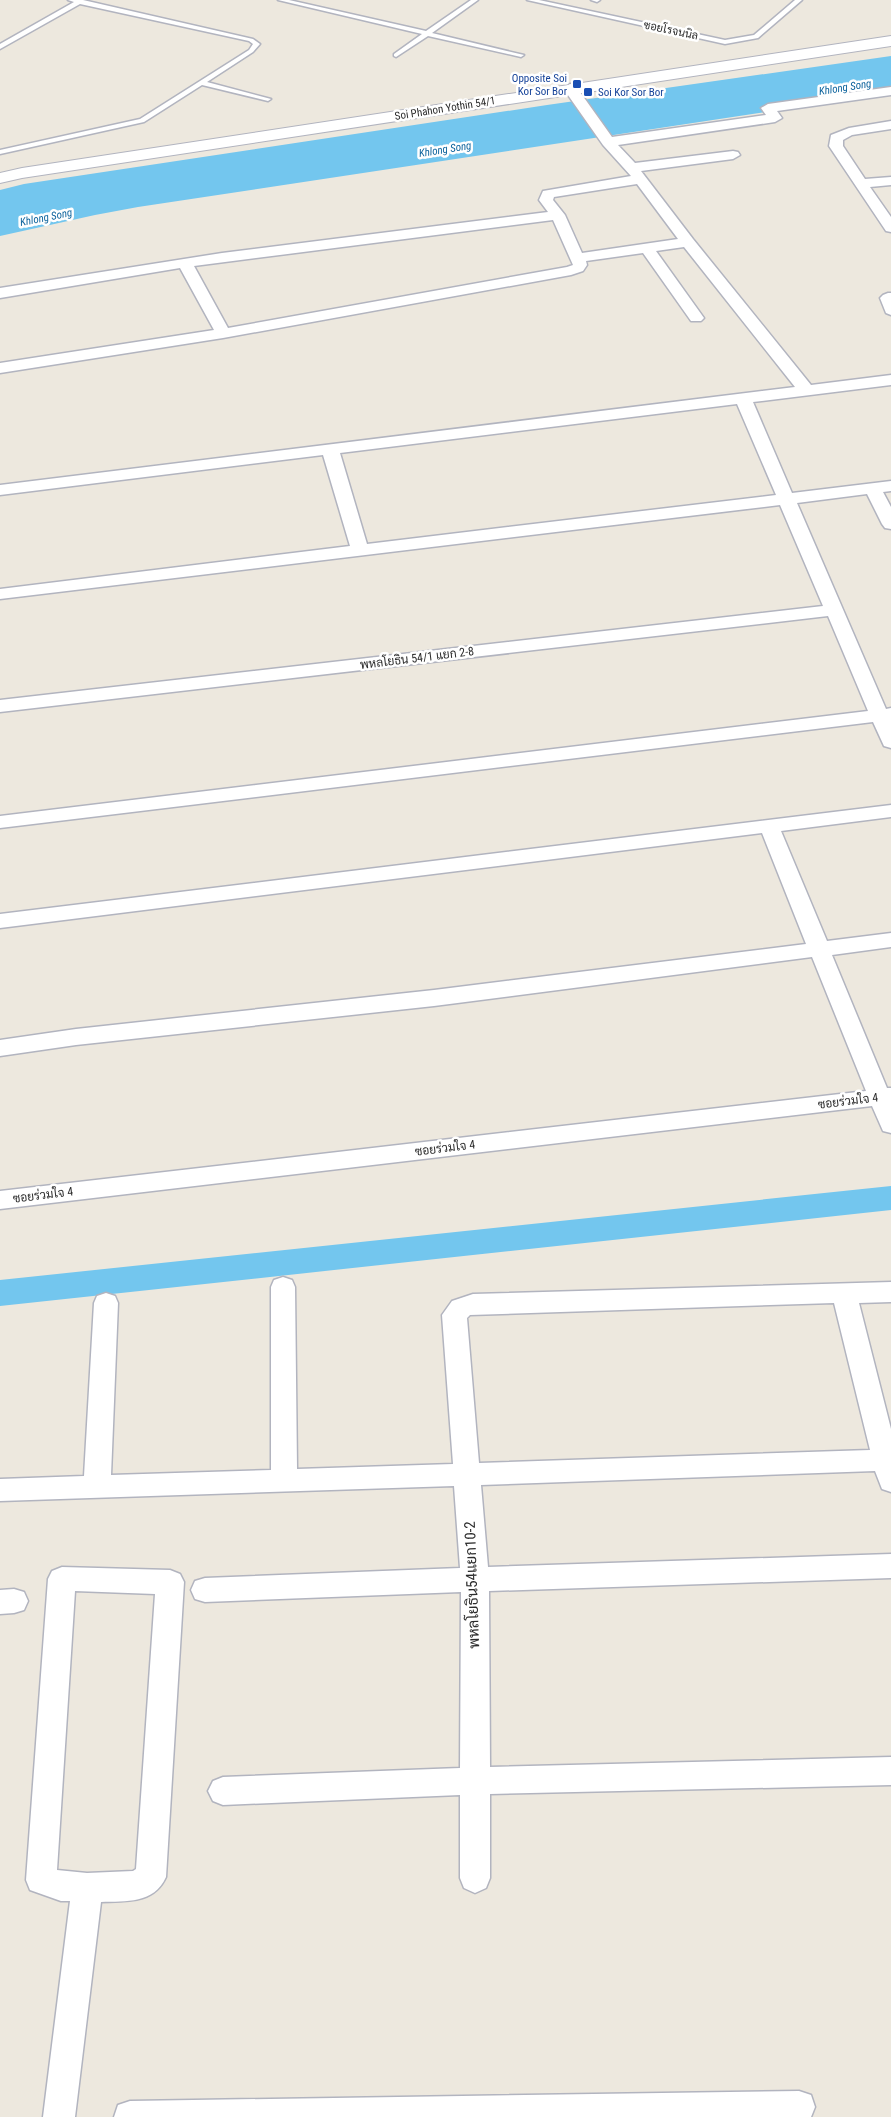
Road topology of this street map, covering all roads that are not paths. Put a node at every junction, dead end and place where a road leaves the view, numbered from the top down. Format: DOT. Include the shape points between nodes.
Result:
graph roads {
  1 [pos="281,0"];
  2 [pos="475,0"];
  3 [pos="530,0"];
  4 [pos="799,0"];
  5 [pos="77,1"];
  6 [pos="428,33"];
  7 [pos="891,41"];
  8 [pos="0,47"];
  9 [pos="396,55"];
  10 [pos="521,55"];
  11 [pos="201,83"];
  12 [pos="891,92"];
  13 [pos="573,93"];
  14 [pos="268,99"];
  15 [pos="891,126"];
  16 [pos="604,138"];
  17 [pos="1,152"];
  18 [pos="733,155"];
  19 [pos="636,173"];
  20 [pos="0,178"];
  21 [pos="891,181"];
  22 [pos="863,183"];
  23 [pos="558,214"];
  24 [pos="891,228"];
  25 [pos="688,242"];
  26 [pos="647,248"];
  27 [pos="576,258"];
  28 [pos="185,263"];
  29 [pos="0,293"];
  30 [pos="891,298"];
  31 [pos="891,310"];
  32 [pos="696,318"];
  33 [pos="223,332"];
  34 [pos="0,368"];
  35 [pos="891,380"];
  36 [pos="807,391"];
  37 [pos="743,398"];
  38 [pos="330,449"];
  39 [pos="891,486"];
  40 [pos="873,489"];
  41 [pos="0,490"];
  42 [pos="786,499"];
  43 [pos="891,524"];
  44 [pos="360,550"];
  45 [pos="0,594"];
  46 [pos="834,610"];
  47 [pos="0,706"];
  48 [pos="885,715"];
  49 [pos="891,742"];
  50 [pos="891,811"];
  51 [pos="0,822"];
  52 [pos="769,826"];
  53 [pos="0,922"];
  54 [pos="891,940"];
  55 [pos="820,948"];
  56 [pos="0,1048"];
  57 [pos="885,1097"];
  58 [pos="891,1125"];
  59 [pos="0,1200"];
  60 [pos="283,1287"];
  61 [pos="891,1292"];
  62 [pos="844,1294"];
  63 [pos="106,1303"];
  64 [pos="890,1467"];
  65 [pos="467,1474"];
  66 [pos="284,1480"];
  67 [pos="97,1486"];
  68 [pos="0,1490"];
  69 [pos="891,1566"];
  70 [pos="475,1579"];
  71 [pos="205,1590"];
  72 [pos="891,1771"];
  73 [pos="474,1781"];
  74 [pos="223,1791"];
  75 [pos="475,1878"];
  76 [pos="87,1888"];
  77 [pos="799,2107"];
  78 [pos="59,2117"];
  79 [pos="130,2117"];
  1 -- 6 [label="lane"];
  2 -- 6 [label="lane"];
  3 -- 4 [label="lane, ซอยโรจนนิล" via="725,42 756,37"];
  5 -- 8 [label="lane"];
  5 -- 11 [label="lane" via="257,44"];
  6 -- 9 [label="lane"];
  6 -- 10 [label="lane"];
  7 -- 13 [label="street, Soi Phahon Yothin 54/1"];
  11 -- 14 [label="lane"];
  11 -- 17 [label="lane" via="142,121"];
  12 -- 16 [label="street" via="768,108 775,118"];
  13 -- 16 [label="street"];
  13 -- 20 [label="street, Soi Phahon Yothin 54/1"];
  15 -- 22 [label="street" via="849,132 836,138 836,146"];
  16 -- 19 [label="street"];
  18 -- 19 [label="street"];
  19 -- 23 [label="street" via="548,194 546,200"];
  19 -- 25 [label="street"];
  21 -- 22 [label="street"];
  22 -- 24 [label="street"];
  23 -- 27 [label="street"];
  23 -- 28 [label="street"];
  25 -- 26 [label="street"];
  25 -- 36 [label="street"];
  26 -- 27 [label="street"];
  26 -- 32 [label="street"];
  27 -- 33 [label="street" via="580,265 578,268 559,274"];
  28 -- 29 [label="street"];
  28 -- 33 [label="street"];
  30 -- 31 [label="street" via="888,298"];
  33 -- 34 [label="street"];
  35 -- 36 [label="street"];
  36 -- 37 [label="street"];
  37 -- 38 [label="street"];
  37 -- 42 [label="street"];
  38 -- 41 [label="street"];
  38 -- 44 [label="street"];
  39 -- 40 [label="street"];
  40 -- 42 [label="street"];
  40 -- 43 [label="street"];
  42 -- 44 [label="street"];
  42 -- 46 [label="street"];
  44 -- 45 [label="street"];
  46 -- 47 [label="street, พหลโยธิน 54/1 แยก 2-8"];
  46 -- 48 [label="street"];
  48 -- 49 [label="street"];
  48 -- 51 [label="street"];
  50 -- 52 [label="street"];
  52 -- 53 [label="street"];
  52 -- 55 [label="street"];
  54 -- 55 [label="street"];
  55 -- 56 [label="street" via="434,998"];
  55 -- 57 [label="street"];
  57 -- 58 [label="street"];
  57 -- 59 [label="street, ซอยร่วมใจ 4"];
  60 -- 66 [label="street"];
  61 -- 62 [label="street"];
  62 -- 64 [label="street"];
  62 -- 65 [label="street, พหลโยธิน54แยก10-2" via="473,1304 461,1308 454,1315"];
  63 -- 67 [label="street"];
  64 -- 65 [label="street"];
  65 -- 66 [label="street"];
  65 -- 70 [label="street, พหลโยธิน54แยก10-2"];
  66 -- 67 [label="street"];
  67 -- 68 [label="street"];
  69 -- 70 [label="street"];
  70 -- 71 [label="street"];
  70 -- 73 [label="street, พหลโยธิน54แยก10-2"];
  72 -- 73 [label="street"];
  73 -- 74 [label="street"];
  73 -- 75 [label="street, พหลโยธิน54แยก10-2"];
  76 -- 76 [label="street" via="41,1880 62,1579 170,1582 151,1877 137,1886"];
  76 -- 78 [label="street"];
  77 -- 79 [label="street"];
}
